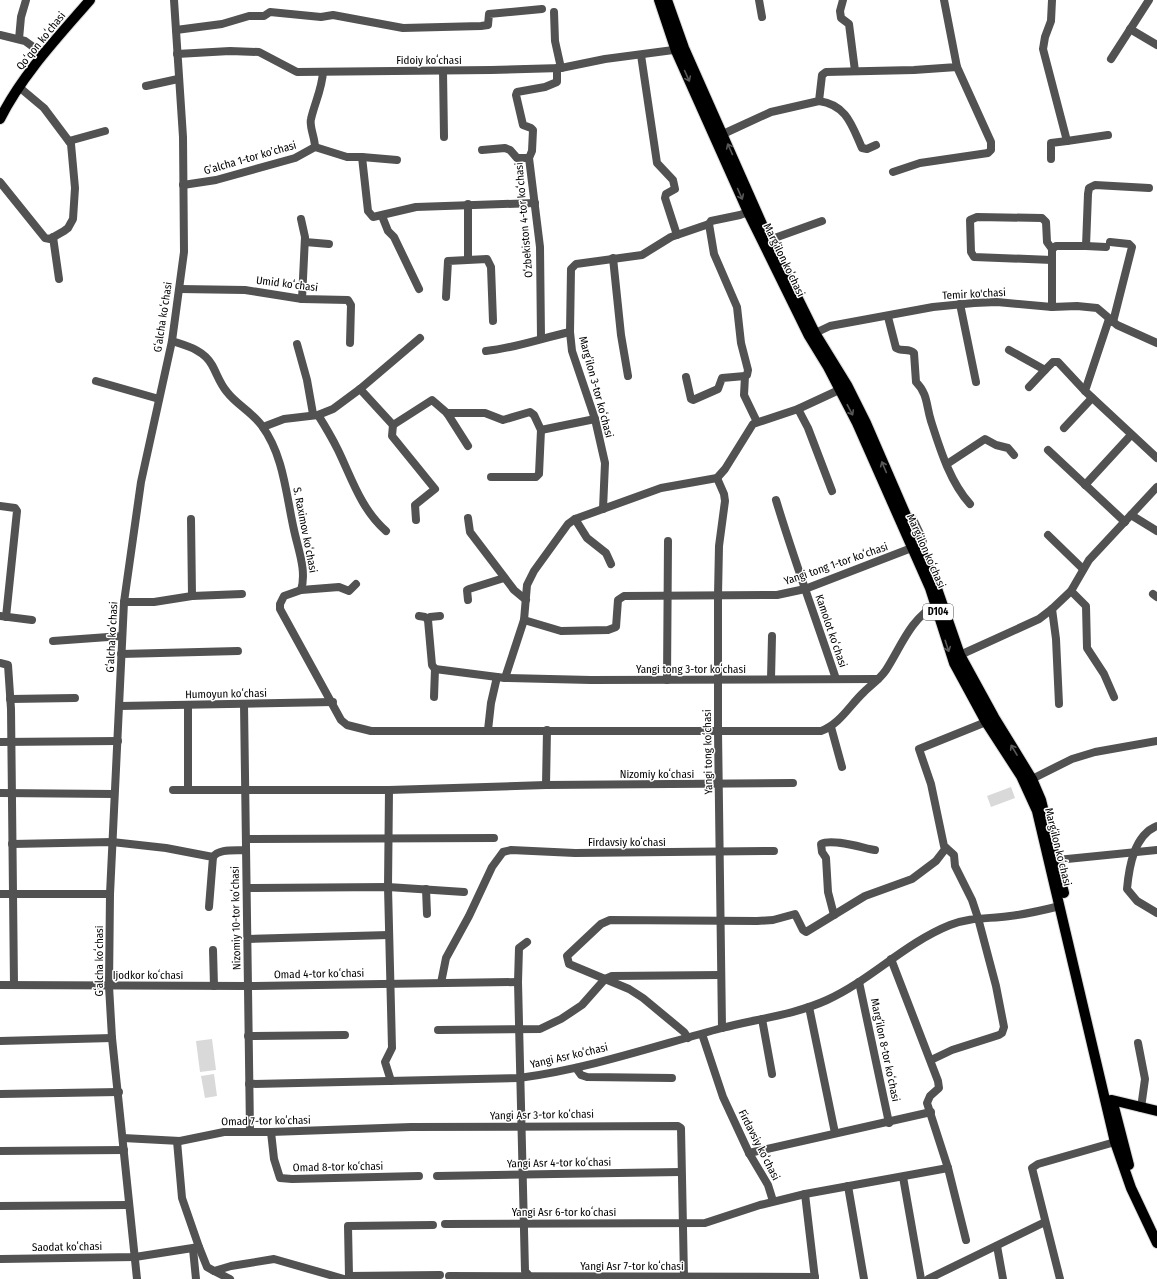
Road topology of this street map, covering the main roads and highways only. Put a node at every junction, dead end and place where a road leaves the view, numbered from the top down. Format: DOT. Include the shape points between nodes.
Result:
graph roads {
  1 [pos="90,0"];
  2 [pos="659,0"];
  3 [pos="667,0"];
  4 [pos="680,50"];
  5 [pos="0,119"];
  6 [pos="812,334"];
  7 [pos="915,548"];
  8 [pos="1109,1101"];
  9 [pos="1157,1111"];
  10 [pos="1157,1227"];
  11 [pos="1157,1243"];
  1 -- 5 [label="main road, Qoʻqon koʻchasi" via="43,54"];
  2 -- 4 [label="main road, Margʻilon koʻchasi / D104"];
  3 -- 4 [label="main road, Margʻilon koʻchasi / D104"];
  6 -- 4 [label="main road, Margʻilon koʻchasi / D104, one-way" via="723,134"];
  4 -- 6 [label="main road, Margʻilon koʻchasi / D104, one-way" via="748,212"];
  6 -- 7 [label="main road, Margʻilon koʻchasi / D104, one-way"];
  7 -- 6 [label="main road, Margʻilon koʻchasi / D104, one-way" via="906,519 857,404"];
  7 -- 8 [label="main road, Margʻilon koʻchasi / D104, one-way" via="954,663 986,722 1021,776 1035,806"];
  8 -- 7 [label="main road, Margʻilon koʻchasi / D104, one-way" via="1057,860 1041,800 1032,779 960,655 942,600"];
  8 -- 9 [label="main road"];
  8 -- 10 [label="main road, Margʻilon koʻchasi / D104" via="1128,1161"];
  8 -- 11 [label="main road, Margʻilon koʻchasi / D104" via="1115,1142 1131,1188"];
}
